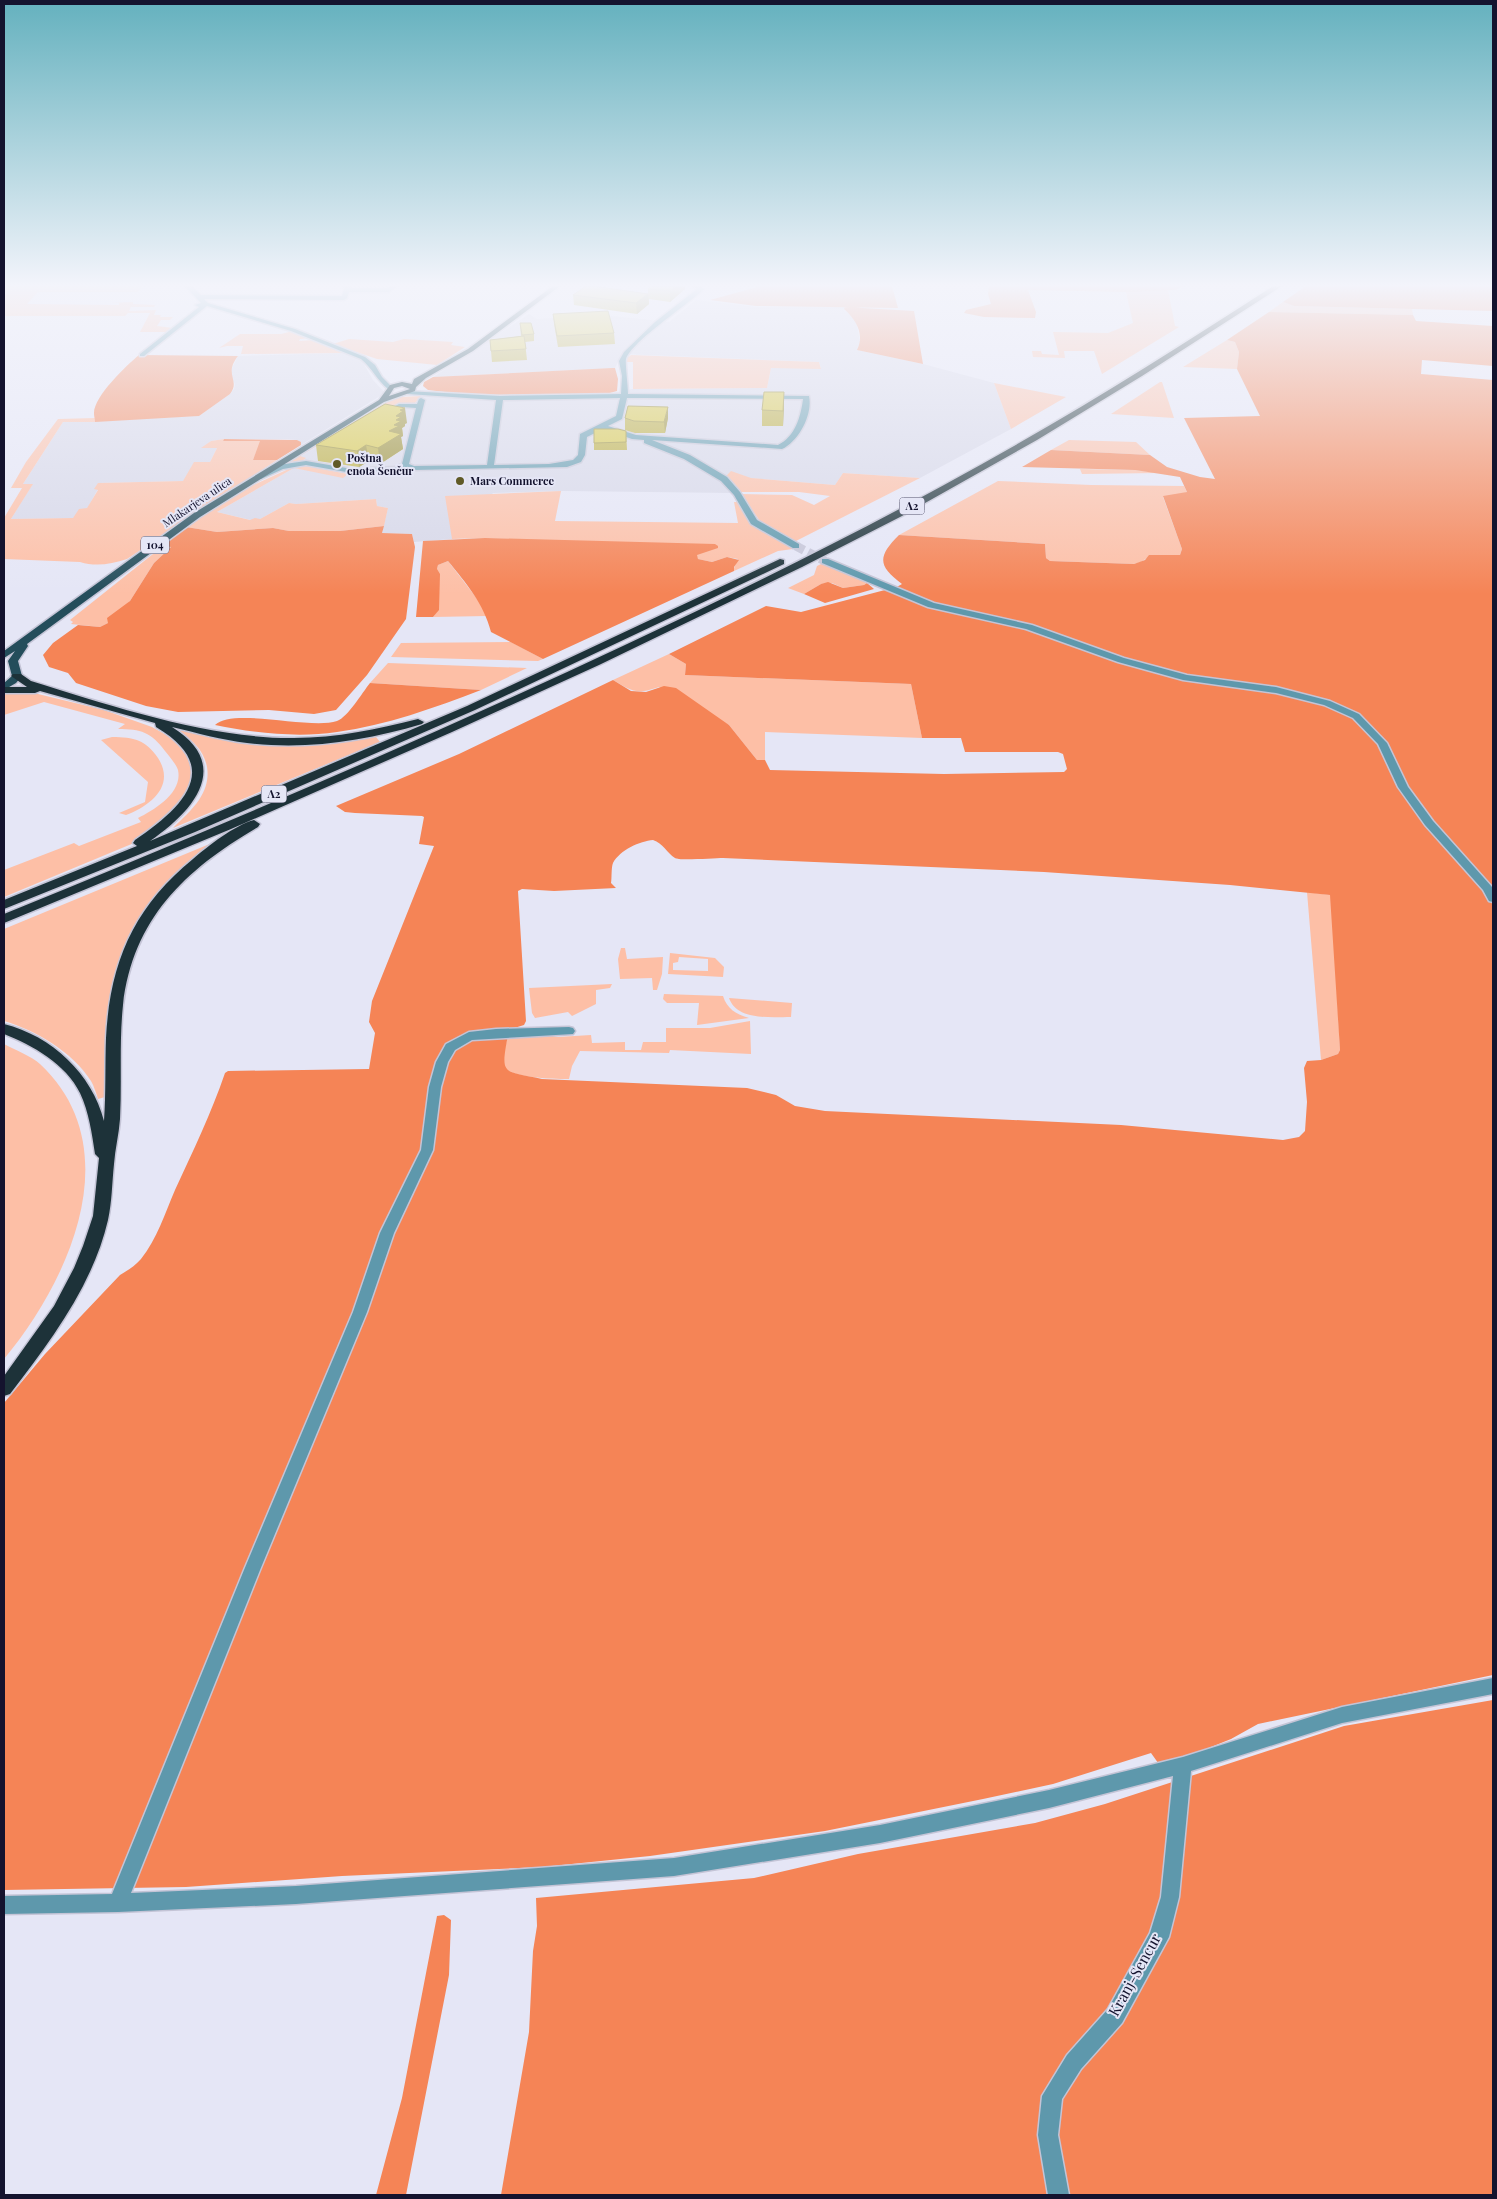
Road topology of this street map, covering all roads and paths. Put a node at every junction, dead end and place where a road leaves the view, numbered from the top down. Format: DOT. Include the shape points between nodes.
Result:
graph roads {
  1 [pos="390,389"];
  2 [pos="396,389"];
  3 [pos="406,389"];
  4 [pos="409,389"];
  5 [pos="624,389"];
  6 [pos="1117,389"];
  7 [pos="424,393"];
  8 [pos="624,396"];
  9 [pos="500,398"];
  10 [pos="382,401"];
  11 [pos="419,406"];
  12 [pos="373,421"];
  13 [pos="602,426"];
  14 [pos="1024,433"];
  15 [pos="635,437"];
  16 [pos="314,457"];
  17 [pos="306,463"];
  18 [pos="409,467"];
  19 [pos="490,467"];
  20 [pos="948,476"];
  21 [pos="245,484"];
  22 [pos="796,546"];
  23 [pos="808,548"];
  24 [pos="825,561"];
  25 [pos="34,635"];
  26 [pos="4,655"];
  27 [pos="11,668"];
  28 [pos="4,688"];
  29 [pos="62,694"];
  30 [pos="470,708"];
  31 [pos="153,720"];
  32 [pos="302,795"];
  33 [pos="76,876"];
  34 [pos="1493,899"];
  35 [pos="4,905"];
  36 [pos="4,919"];
  37 [pos="4,1029"];
  38 [pos="569,1031"];
  39 [pos="106,1165"];
  40 [pos="4,1389"];
  41 [pos="1493,1686"];
  42 [pos="1183,1765"];
  43 [pos="118,1903"];
  44 [pos="4,1905"];
  45 [pos="1059,2195"];
  1 -- 2 [label="main road"];
  1 -- 10 [label="main road, 104"];
  3 -- 10 [label="main road"];
  4 -- 7 [label="street"];
  5 -- 8 [label="street"];
  6 -- 32 [label="highway, A2" via="878,525 528,694"];
  7 -- 9 [label="street"];
  7 -- 11 [label="street"];
  8 -- 9 [label="street"];
  8 -- 13 [label="street" via="619,417"];
  8 -- 15 [label="street" via="807,397 794,437 787,445 779,447"];
  9 -- 19 [label="street"];
  10 -- 21 [label="main road, Mlakarjeva ulica / 104"];
  11 -- 12 [label="street" via="399,405"];
  11 -- 18 [label="street"];
  13 -- 15 [label="street"];
  13 -- 19 [label="street" via="583,436 582,456 569,464"];
  14 -- 20 [label="highway"];
  15 -- 22 [label="street" via="714,472 737,494 754,522"];
  16 -- 17 [label="street"];
  17 -- 18 [label="street" via="352,471 396,469 404,472"];
  17 -- 21 [label="street" via="281,467"];
  18 -- 19 [label="street"];
  21 -- 25 [label="main road, Mlakarjeva ulica / 104" via="179,528"];
  23 -- 30 [label="highway, A2"];
  24 -- 34 [label="street" via="931,604 1029,626 1121,660 1186,678 1276,690 1327,702 1356,716 1382,743 1403,787 1429,824 1488,889"];
  25 -- 26 [label="main road, 104"];
  25 -- 27 [label="main road, 104" via="14,657"];
  27 -- 28 [label="main road, 104" via="13,681"];
  27 -- 29 [label="highway" via="27,683"];
  28 -- 29 [label="highway"];
  29 -- 31 [label="highway"];
  30 -- 31 [label="highway" via="368,735 306,742 239,738"];
  30 -- 33 [label="highway, A2"];
  31 -- 33 [label="highway" via="188,745 194,754 198,774 191,799 152,834 99,860"];
  32 -- 36 [label="highway, A2"];
  32 -- 39 [label="highway" via="281,811 224,842 182,872 137,928 118,988 112,1060 112,1119"];
  33 -- 35 [label="highway, A2"];
  37 -- 39 [label="highway" via="38,1044 75,1076 84,1089 96,1120"];
  38 -- 43 [label="street" via="469,1036 450,1047 442,1062 435,1087 427,1150 387,1233 360,1312 244,1588"];
  39 -- 40 [label="highway" via="99,1222 89,1253 56,1318"];
  41 -- 42 [label="street" via="1342,1716"];
  42 -- 43 [label="street" via="1049,1799 889,1832 674,1867 296,1895"];
  42 -- 45 [label="street, Kranj-Sencur" via="1170,1897 1159,1937 1115,2016 1074,2062 1052,2096 1048,2135"];
  43 -- 44 [label="street"];
}
